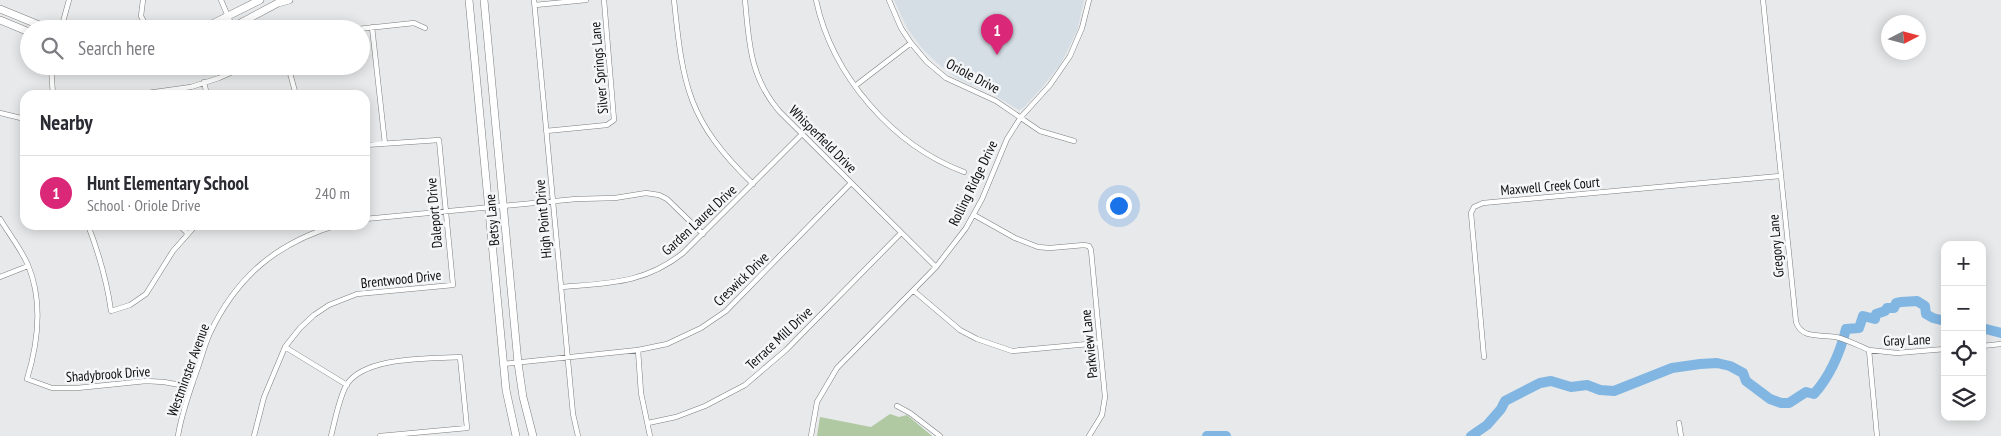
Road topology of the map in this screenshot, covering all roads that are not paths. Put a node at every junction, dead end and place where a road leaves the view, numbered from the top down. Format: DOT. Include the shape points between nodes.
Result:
graph roads {
  1 [pos="69,0"];
  2 [pos="143,0"];
  3 [pos="221,0"];
  4 [pos="260,0"];
  5 [pos="289,0"];
  6 [pos="469,0"];
  7 [pos="484,0"];
  8 [pos="586,0"];
  9 [pos="604,0"];
  10 [pos="674,0"];
  11 [pos="745,0"];
  12 [pos="816,0"];
  13 [pos="889,0"];
  14 [pos="1089,0"];
  15 [pos="1763,0"];
  16 [pos="534,2"];
  17 [pos="0,9"];
  18 [pos="228,17"];
  19 [pos="0,20"];
  20 [pos="27,20"];
  21 [pos="63,20"];
  22 [pos="143,20"];
  23 [pos="222,20"];
  24 [pos="229,20"];
  25 [pos="246,20"];
  26 [pos="372,27"];
  27 [pos="20,28"];
  28 [pos="425,28"];
  29 [pos="911,43"];
  30 [pos="491,74"];
  31 [pos="52,75"];
  32 [pos="222,75"];
  33 [pos="290,75"];
  34 [pos="476,75"];
  35 [pos="204,82"];
  36 [pos="855,86"];
  37 [pos="53,90"];
  38 [pos="169,90"];
  39 [pos="206,90"];
  40 [pos="295,90"];
  41 [pos="0,114"];
  42 [pos="1021,117"];
  43 [pos="20,118"];
  44 [pos="546,131"];
  45 [pos="802,134"];
  46 [pos="1074,141"];
  47 [pos="385,144"];
  48 [pos="370,145"];
  49 [pos="964,172"];
  50 [pos="1780,176"];
  51 [pos="851,183"];
  52 [pos="753,184"];
  53 [pos="552,201"];
  54 [pos="504,206"];
  55 [pos="489,207"];
  56 [pos="445,213"];
  57 [pos="974,215"];
  58 [pos="0,219"];
  59 [pos="370,220"];
  60 [pos="90,230"];
  61 [pos="184,230"];
  62 [pos="192,230"];
  63 [pos="321,230"];
  64 [pos="901,233"];
  65 [pos="188,234"];
  66 [pos="703,234"];
  67 [pos="28,266"];
  68 [pos="936,267"];
  69 [pos="0,277"];
  70 [pos="453,285"];
  71 [pos="561,287"];
  72 [pos="914,291"];
  73 [pos="1100,343"];
  74 [pos="2001,344"];
  75 [pos="1986,346"];
  76 [pos="285,347"];
  77 [pos="638,350"];
  78 [pos="1869,350"];
  79 [pos="1941,350"];
  80 [pos="1484,358"];
  81 [pos="567,359"];
  82 [pos="518,363"];
  83 [pos="503,364"];
  84 [pos="346,385"];
  85 [pos="191,387"];
  86 [pos="897,406"];
  87 [pos="648,423"];
  88 [pos="1679,423"];
  89 [pos="1091,435"];
  90 [pos="178,436"];
  91 [pos="254,436"];
  92 [pos="331,436"];
  93 [pos="380,436"];
  94 [pos="516,436"];
  95 [pos="532,436"];
  96 [pos="578,436"];
  97 [pos="650,436"];
  98 [pos="811,436"];
  99 [pos="940,436"];
  100 [pos="1681,436"];
  101 [pos="1877,436"];
  1 -- 21 [label="street"];
  2 -- 22 [label="street"];
  3 -- 18 [label="street"];
  4 -- 18 [label="main road"];
  5 -- 25 [label="main road"];
  6 -- 34 [label="main road, Betsy Lane"];
  7 -- 30 [label="main road, Betsy Lane"];
  8 -- 16 [label="street"];
  9 -- 44 [label="street, Silver Springs Lane" via="613,123"];
  10 -- 52 [label="street" via="680,58 696,111 717,146"];
  11 -- 45 [label="street, Whisperfield Drive" via="749,44 758,80 774,106"];
  12 -- 36 [label="street" via="828,41"];
  13 -- 29 [label="street, Oriole Drive"];
  14 -- 42 [label="street, Rolling Ridge Drive" via="1070,56 1050,85"];
  15 -- 50 [label="street, Gregory Lane"];
  16 -- 44 [label="street, High Point Drive"];
  17 -- 20 [label="main road"];
  18 -- 23 [label="main road"];
  18 -- 24 [label="street"];
  19 -- 27 [label="main road"];
  26 -- 28 [label="street" via="414,23"];
  26 -- 47 [label="street"];
  29 -- 36 [label="street"];
  29 -- 42 [label="street, Oriole Drive" via="946,78 996,101"];
  30 -- 34 [label="main road"];
  30 -- 54 [label="main road, Betsy Lane"];
  31 -- 37 [label="street"];
  32 -- 35 [label="street"];
  33 -- 40 [label="street"];
  34 -- 55 [label="main road, Betsy Lane"];
  35 -- 38 [label="street"];
  35 -- 39 [label="street"];
  36 -- 49 [label="street" via="910,142"];
  41 -- 43 [label="street"];
  42 -- 46 [label="street, Oriole Drive" via="1047,134"];
  42 -- 57 [label="street, Rolling Ridge Drive" via="1000,152"];
  44 -- 53 [label="street, High Point Drive"];
  45 -- 51 [label="street, Whisperfield Drive"];
  45 -- 52 [label="street, Garden Laurel Drive"];
  47 -- 48 [label="street"];
  47 -- 56 [label="street, Daleport Drive" via="439,140"];
  50 -- 78 [label="street, Gregory Lane" via="1797,325 1807,334 1840,338"];
  50 -- 80 [label="street, Maxwell Creek Court" via="1483,203 1474,207"];
  51 -- 64 [label="street, Whisperfield Drive"];
  51 -- 77 [label="street, Creswick Drive" via="726,311 667,344"];
  52 -- 66 [label="street, Garden Laurel Drive"];
  53 -- 54 [label="street"];
  53 -- 66 [label="street" via="652,193 674,204"];
  53 -- 71 [label="street, High Point Drive"];
  54 -- 55 [label="street"];
  54 -- 82 [label="main road, Betsy Lane"];
  55 -- 56 [label="street"];
  55 -- 83 [label="main road, Betsy Lane"];
  56 -- 59 [label="street"];
  56 -- 70 [label="street, Daleport Drive"];
  57 -- 68 [label="street, Rolling Ridge Drive"];
  57 -- 73 [label="street, Parkview Lane" via="1038,247 1088,246 1092,256"];
  58 -- 67 [label="street"];
  60 -- 65 [label="street" via="106,279 111,311 130,305 146,294 173,251"];
  61 -- 65 [label="street"];
  62 -- 65 [label="street"];
  63 -- 85 [label="street, Westminster Avenue" via="272,254 235,290 210,333"];
  64 -- 68 [label="street, Whisperfield Drive"];
  64 -- 87 [label="street, Terrace Mill Drive" via="786,350 745,385 705,406"];
  66 -- 71 [label="street, Garden Laurel Drive" via="674,261 645,276"];
  67 -- 69 [label="street"];
  67 -- 85 [label="street, Shadybrook Drive" via="35,292 38,326 27,379 52,388 146,381"];
  68 -- 72 [label="street, Rolling Ridge Drive"];
  70 -- 76 [label="street, Brentwood Drive" via="357,294 314,315"];
  71 -- 81 [label="street, High Point Drive"];
  72 -- 73 [label="street" via="960,330 1012,350"];
  72 -- 98 [label="street, Rolling Ridge Drive" via="837,368 817,402"];
  73 -- 89 [label="street, Parkview Lane" via="1104,402 1102,415"];
  74 -- 75 [label="street"];
  76 -- 84 [label="street"];
  76 -- 91 [label="street, Brentwood Drive" via="264,397"];
  77 -- 81 [label="street, Creswick Drive"];
  77 -- 87 [label="street" via="641,393"];
  78 -- 79 [label="street, Gray Lane" via="1889,353"];
  78 -- 101 [label="street"];
  81 -- 82 [label="street, Creswick Drive"];
  81 -- 96 [label="street, High Point Drive"];
  82 -- 83 [label="street, Creswick Drive"];
  82 -- 95 [label="main road, Betsy Lane"];
  83 -- 94 [label="main road, Betsy Lane"];
  84 -- 92 [label="street"];
  84 -- 93 [label="street" via="364,370 382,364 460,357 467,428"];
  85 -- 90 [label="street, Westminster Avenue"];
  86 -- 99 [label="street"];
  87 -- 97 [label="street"];
  88 -- 100 [label="street"];
}
